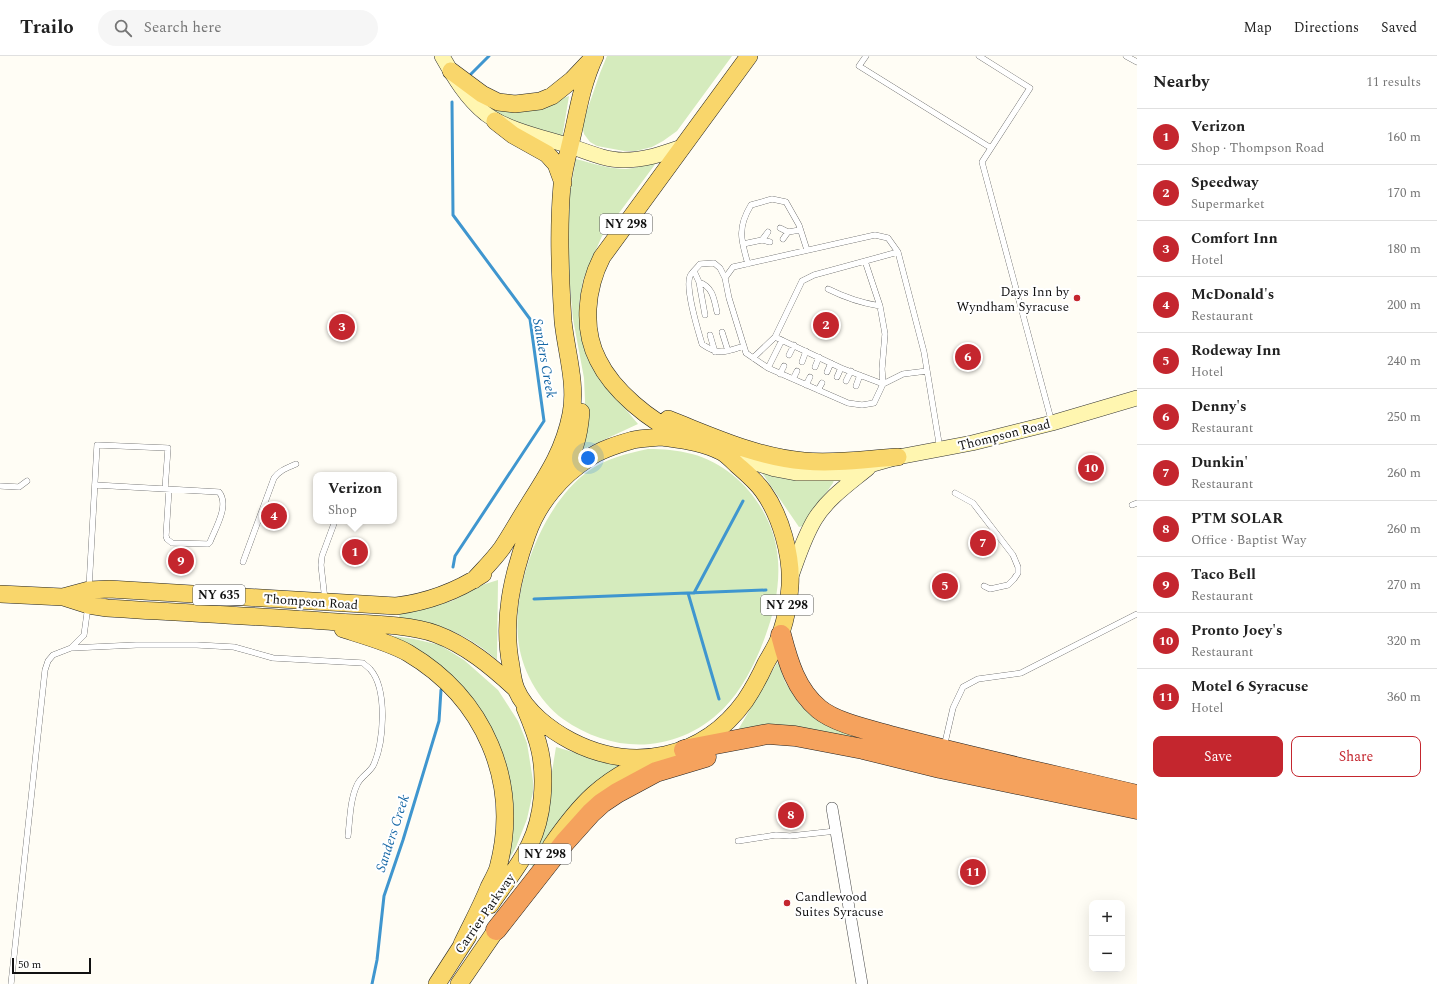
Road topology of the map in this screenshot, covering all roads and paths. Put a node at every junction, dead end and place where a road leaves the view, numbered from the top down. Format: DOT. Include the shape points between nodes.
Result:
graph roads {
  1 [pos="442,56"];
  2 [pos="594,56"];
  3 [pos="749,56"];
  4 [pos="866,56"];
  5 [pos="980,56"];
  6 [pos="1126,56"];
  7 [pos="1137,62"];
  8 [pos="451,71"];
  9 [pos="495,121"];
  10 [pos="570,146"];
  11 [pos="682,147"];
  12 [pos="991,148"];
  13 [pos="562,183"];
  14 [pos="780,228"];
  15 [pos="800,230"];
  16 [pos="768,232"];
  17 [pos="788,232"];
  18 [pos="782,239"];
  19 [pos="762,240"];
  20 [pos="770,242"];
  21 [pos="743,244"];
  22 [pos="807,250"];
  23 [pos="898,252"];
  24 [pos="865,261"];
  25 [pos="748,264"];
  26 [pos="694,271"];
  27 [pos="725,278"];
  28 [pos="560,279"];
  29 [pos="699,282"];
  30 [pos="828,289"];
  31 [pos="880,306"];
  32 [pos="717,312"];
  33 [pos="705,315"];
  34 [pos="722,332"];
  35 [pos="710,335"];
  36 [pos="774,337"];
  37 [pos="782,340"];
  38 [pos="794,345"];
  39 [pos="744,346"];
  40 [pos="728,351"];
  41 [pos="806,351"];
  42 [pos="715,352"];
  43 [pos="789,356"];
  44 [pos="753,358"];
  45 [pos="819,358"];
  46 [pos="802,362"];
  47 [pos="831,363"];
  48 [pos="784,366"];
  49 [pos="815,367"];
  50 [pos="768,368"];
  51 [pos="842,368"];
  52 [pos="797,371"];
  53 [pos="851,371"];
  54 [pos="927,371"];
  55 [pos="827,372"];
  56 [pos="780,374"];
  57 [pos="860,375"];
  58 [pos="810,377"];
  59 [pos="837,377"];
  60 [pos="793,379"];
  61 [pos="846,381"];
  62 [pos="822,383"];
  63 [pos="883,384"];
  64 [pos="806,385"];
  65 [pos="856,386"];
  66 [pos="832,388"];
  67 [pos="818,390"];
  68 [pos="841,392"];
  69 [pos="828,395"];
  70 [pos="851,396"];
  71 [pos="1137,398"];
  72 [pos="838,399"];
  73 [pos="848,403"];
  74 [pos="636,406"];
  75 [pos="1052,423"];
  76 [pos="695,443"];
  77 [pos="940,449"];
  78 [pos="723,452"];
  79 [pos="898,457"];
  80 [pos="296,464"];
  81 [pos="871,466"];
  82 [pos="27,481"];
  83 [pos="556,484"];
  84 [pos="94,485"];
  85 [pos="0,486"];
  86 [pos="167,489"];
  87 [pos="955,492"];
  88 [pos="334,524"];
  89 [pos="531,524"];
  90 [pos="243,562"];
  91 [pos="791,576"];
  92 [pos="474,580"];
  93 [pos="984,586"];
  94 [pos="0,594"];
  95 [pos="89,597"];
  96 [pos="326,602"];
  97 [pos="1137,614"];
  98 [pos="316,620"];
  99 [pos="780,635"];
  100 [pos="71,648"];
  101 [pos="519,695"];
  102 [pos="795,736"];
  103 [pos="944,749"];
  104 [pos="684,750"];
  105 [pos="662,756"];
  106 [pos="1137,791"];
  107 [pos="1098,794"];
  108 [pos="1137,795"];
  109 [pos="832,808"];
  110 [pos="1137,809"];
  111 [pos="1137,814"];
  112 [pos="836,831"];
  113 [pos="348,836"];
  114 [pos="738,841"];
  115 [pos="496,930"];
  116 [pos="462,944"];
  117 [pos="11,984"];
  118 [pos="437,984"];
  119 [pos="459,984"];
  120 [pos="862,984"];
  1 -- 8 [label="street"];
  2 -- 8 [label="main road" via="572,80 552,96 540,101 515,104 498,102 482,94"];
  2 -- 10 [label="main road, NY 298" via="588,70"];
  3 -- 11 [label="main road, NY 298"];
  4 -- 12 [label="lane" via="859,66"];
  5 -- 12 [label="lane" via="1030,88"];
  6 -- 7 [label="lane"];
  8 -- 9 [label="street" via="466,94"];
  9 -- 10 [label="street"];
  9 -- 13 [label="main road" via="513,135 547,154 556,164"];
  10 -- 11 [label="street" via="607,159 622,160 644,159"];
  10 -- 13 [label="main road, NY 298"];
  11 -- 74 [label="main road, NY 298" via="602,257 592,284 588,306 590,336 598,361 623,394"];
  12 -- 75 [label="lane" via="982,162"];
  13 -- 28 [label="main road, NY 298"];
  14 -- 17 [label="lane"];
  15 -- 17 [label="lane"];
  15 -- 21 [label="lane" via="786,202 772,199 751,205 744,218"];
  15 -- 22 [label="lane"];
  16 -- 19 [label="lane"];
  17 -- 18 [label="lane"];
  19 -- 20 [label="lane"];
  19 -- 21 [label="lane"];
  21 -- 25 [label="lane"];
  22 -- 23 [label="lane" via="875,235 888,238"];
  22 -- 25 [label="lane"];
  23 -- 24 [label="lane"];
  23 -- 54 [label="lane"];
  24 -- 31 [label="lane"];
  24 -- 36 [label="lane" via="814,275 802,281"];
  25 -- 27 [label="lane" via="733,267"];
  26 -- 27 [label="lane" via="700,264 714,263"];
  26 -- 29 [label="lane"];
  26 -- 42 [label="lane" via="690,277 689,288 693,310 702,344"];
  27 -- 39 [label="lane"];
  28 -- 83 [label="main road, NY 298" via="580,376 581,413 572,458"];
  28 -- 92 [label="main road" via="572,393 565,438 545,478 502,548"];
  29 -- 32 [label="lane" via="706,284 711,291"];
  29 -- 33 [label="lane"];
  30 -- 31 [label="lane" via="863,303"];
  31 -- 63 [label="lane" via="885,334"];
  34 -- 40 [label="lane"];
  35 -- 42 [label="lane"];
  36 -- 37 [label="lane"];
  36 -- 44 [label="lane"];
  37 -- 38 [label="lane"];
  37 -- 50 [label="lane"];
  38 -- 41 [label="lane"];
  38 -- 43 [label="lane"];
  39 -- 40 [label="lane"];
  39 -- 44 [label="lane" via="746,353"];
  40 -- 42 [label="lane"];
  41 -- 45 [label="lane"];
  41 -- 46 [label="lane"];
  44 -- 50 [label="lane"];
  45 -- 47 [label="lane"];
  45 -- 49 [label="lane"];
  47 -- 51 [label="lane"];
  47 -- 55 [label="lane"];
  48 -- 56 [label="lane"];
  50 -- 56 [label="lane"];
  51 -- 53 [label="lane"];
  51 -- 59 [label="lane"];
  52 -- 60 [label="lane"];
  53 -- 57 [label="lane"];
  53 -- 61 [label="lane"];
  54 -- 63 [label="lane" via="903,374"];
  54 -- 77 [label="lane"];
  56 -- 60 [label="lane"];
  57 -- 63 [label="lane"];
  57 -- 65 [label="lane"];
  58 -- 64 [label="lane"];
  60 -- 64 [label="lane"];
  62 -- 67 [label="lane"];
  63 -- 73 [label="lane" via="874,403 862,406"];
  64 -- 67 [label="lane"];
  66 -- 69 [label="lane"];
  67 -- 69 [label="lane"];
  68 -- 72 [label="lane"];
  69 -- 72 [label="lane"];
  70 -- 73 [label="lane"];
  71 -- 75 [label="street, Thompson Road"];
  72 -- 73 [label="lane"];
  74 -- 76 [label="main road, NY 298" via="664,428"];
  74 -- 79 [label="main road" via="735,446 784,458 822,462"];
  75 -- 77 [label="street, Thompson Road"];
  76 -- 78 [label="main road, NY 298"];
  76 -- 83 [label="main road" via="662,437 635,440 589,457"];
  77 -- 79 [label="street, Thompson Road"];
  78 -- 81 [label="street, Thompson Road" via="796,473 841,473"];
  78 -- 91 [label="main road, NY 298" via="749,475 770,503 780,523"];
  79 -- 81 [label="street, Thompson Road"];
  80 -- 90 [label="lane" via="283,469 274,478"];
  81 -- 91 [label="street, Thompson Road" via="836,496 816,518"];
  82 -- 85 [label="lane" via="19,487"];
  83 -- 89 [label="main road, NY 298"];
  84 -- 86 [label="lane"];
  84 -- 86 [label="lane" via="96,445 168,448"];
  84 -- 95 [label="lane"];
  86 -- 86 [label="lane" via="219,492 223,496 224,508 208,544 167,540"];
  87 -- 93 [label="lane" via="973,503 1013,555 1018,567 1018,573 1008,585 990,589"];
  88 -- 96 [label="lane" via="320,565"];
  89 -- 92 [label="main road, Thompson Road / NY 635" via="500,564"];
  89 -- 101 [label="main road, NY 298" via="517,562 508,613 510,659"];
  91 -- 99 [label="main road, NY 298" via="789,599"];
  92 -- 96 [label="main road, Thompson Road / NY 635" via="434,598 410,604"];
  94 -- 95 [label="main road, Thompson Road / NY 635"];
  95 -- 96 [label="main road, Thompson Road / NY 635" via="109,589"];
  95 -- 98 [label="main road, Thompson Road / NY 635" via="107,608"];
  95 -- 100 [label="lane" via="84,635"];
  97 -- 103 [label="lane" via="1021,673 978,679 963,687 953,708"];
  98 -- 101 [label="main road, Thompson Road / NY 635" via="413,628 434,633 478,656"];
  98 -- 116 [label="main road" via="406,652 430,667 446,680 484,729 502,781 505,807 504,834 498,869"];
  99 -- 103 [label="highway" via="798,684 806,696 824,713 864,728"];
  99 -- 104 [label="main road, NY 298" via="745,701 714,732"];
  100 -- 113 [label="lane" via="197,645 234,647 273,658 363,663 376,678 381,698 382,725 379,750 372,768 357,783 353,794"];
  100 -- 117 [label="lane" via="53,655 45,670"];
  101 -- 105 [label="main road, Thompson Road" via="537,717 561,736 584,748 621,757"];
  101 -- 116 [label="main road, Carrier Parkway / NY 298" via="540,751 544,779 539,815 530,844 519,863"];
  102 -- 104 [label="highway" via="768,734"];
  102 -- 107 [label="highway" via="863,749 926,765"];
  102 -- 115 [label="highway" via="671,766 617,793 591,813 565,842"];
  103 -- 107 [label="highway"];
  104 -- 105 [label="main road, NY 298"];
  105 -- 115 [label="main road, Carrier Parkway / NY 298" via="640,764 607,783 580,807"];
  106 -- 107 [label="highway"];
  107 -- 108 [label="highway"];
  107 -- 110 [label="highway"];
  107 -- 111 [label="highway"];
  109 -- 112 [label="street"];
  112 -- 114 [label="lane" via="776,835"];
  112 -- 120 [label="street"];
  115 -- 119 [label="main road, Carrier Parkway / NY 298"];
  116 -- 118 [label="main road, Carrier Parkway / NY 298"];
}
